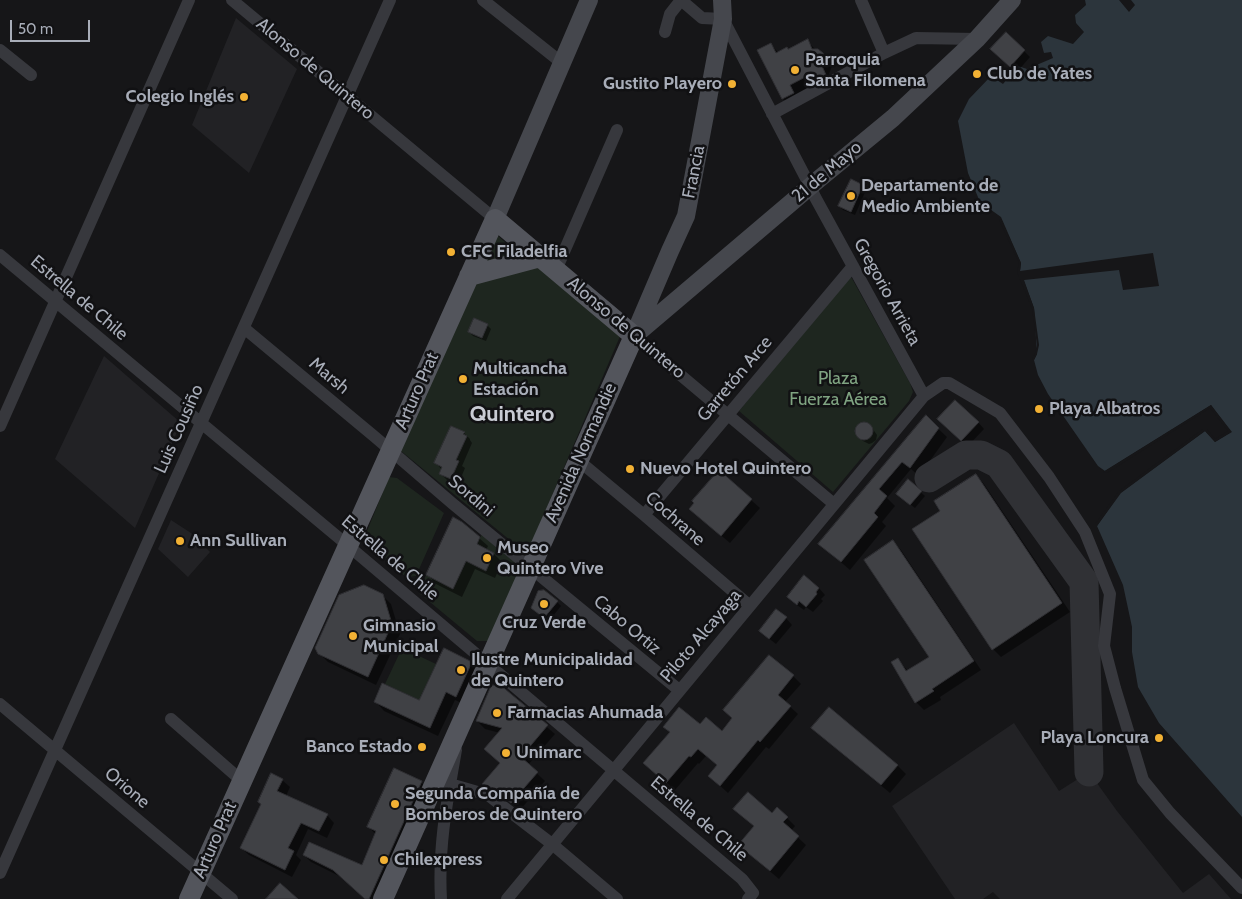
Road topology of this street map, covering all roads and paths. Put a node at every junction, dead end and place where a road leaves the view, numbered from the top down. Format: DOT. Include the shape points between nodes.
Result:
graph roads {
  1 [pos="189,0"];
  2 [pos="232,0"];
  3 [pos="390,0"];
  4 [pos="484,0"];
  5 [pos="589,0"];
  6 [pos="722,0"];
  7 [pos="861,0"];
  8 [pos="1012,0"];
  9 [pos="723,19"];
  10 [pos="665,32"];
  11 [pos="977,39"];
  12 [pos="0,50"];
  13 [pos="884,54"];
  14 [pos="562,63"];
  15 [pos="31,75"];
  16 [pos="347,96"];
  17 [pos="772,114"];
  18 [pos="617,130"];
  19 [pos="810,186"];
  20 [pos="495,219"];
  21 [pos="0,255"];
  22 [pos="540,257"];
  23 [pos="853,266"];
  24 [pos="556,270"];
  25 [pos="469,276"];
  26 [pos="56,301"];
  27 [pos="244,328"];
  28 [pos="634,336"];
  29 [pos="924,396"];
  30 [pos="728,414"];
  31 [pos="201,423"];
  32 [pos="0,426"];
  33 [pos="391,450"];
  34 [pos="578,460"];
  35 [pos="834,504"];
  36 [pos="644,515"];
  37 [pos="348,545"];
  38 [pos="530,568"];
  39 [pos="749,605"];
  40 [pos="488,664"];
  41 [pos="679,690"];
  42 [pos="0,704"];
  43 [pos="171,719"];
  44 [pos="460,726"];
  45 [pos="55,750"];
  46 [pos="614,770"];
  47 [pos="242,781"];
  48 [pos="450,784"];
  49 [pos="552,844"];
  50 [pos="0,873"];
  51 [pos="201,873"];
  52 [pos="1242,888"];
  53 [pos="751,896"];
  54 [pos="189,899"];
  55 [pos="232,899"];
  56 [pos="382,899"];
  57 [pos="441,899"];
  58 [pos="506,899"];
  59 [pos="617,899"];
  1 -- 26 [label="street"];
  2 -- 16 [label="street, Alonso de Quintero"];
  3 -- 16 [label="street, Luis Cousiño"];
  4 -- 14 [label="street"];
  5 -- 14 [label="street, Arturo Prat"];
  6 -- 9 [label="street, Francia"];
  7 -- 13 [label="street"];
  8 -- 11 [label="street, 21 de Mayo"];
  9 -- 10 [label="street" via="702,18 681,0 670,14"];
  9 -- 17 [label="street, Gregorio Arrieta"];
  9 -- 28 [label="street, Francia" via="686,216"];
  11 -- 13 [label="street" via="916,38"];
  11 -- 19 [label="street, 21 de Mayo" via="893,118"];
  12 -- 15 [label="street"];
  13 -- 17 [label="street"];
  14 -- 20 [label="street, Arturo Prat"];
  16 -- 20 [label="street, Alonso de Quintero"];
  16 -- 27 [label="street, Luis Cousiño"];
  17 -- 19 [label="street, Gregorio Arrieta"];
  18 -- 24 [label="street"];
  19 -- 23 [label="street, Gregorio Arrieta"];
  19 -- 28 [label="street, 21 de Mayo"];
  20 -- 22 [label="main road, Alonso de Quintero"];
  20 -- 25 [label="main road, Arturo Prat"];
  21 -- 26 [label="street, Estrella de Chile"];
  22 -- 24 [label="main road, Alonso de Quintero"];
  22 -- 25 [label="main road"];
  23 -- 29 [label="street, Gregorio Arrieta"];
  23 -- 30 [label="street, Garretón Arce"];
  24 -- 28 [label="main road, Alonso de Quintero"];
  25 -- 33 [label="main road, Arturo Prat"];
  26 -- 31 [label="street, Estrella de Chile"];
  26 -- 32 [label="street"];
  27 -- 31 [label="street, Luis Cousiño"];
  27 -- 33 [label="street, Marsh"];
  28 -- 30 [label="street, Alonso de Quintero"];
  28 -- 34 [label="main road, Avenida Normandie"];
  29 -- 35 [label="street, Piloto Alcayaga"];
  29 -- 52 [label="street, Piloto Alcayaga" via="943,383 949,383 1000,413 1049,477 1085,532 1110,594 1104,646 1143,780 1170,814"];
  30 -- 35 [label="street, Alonso de Quintero"];
  30 -- 36 [label="street, Garretón Arce"];
  31 -- 37 [label="street, Estrella de Chile"];
  31 -- 45 [label="street, Luis Cousiño"];
  33 -- 37 [label="main road, Arturo Prat"];
  33 -- 38 [label="street, Sordini"];
  34 -- 36 [label="street, Cochrane"];
  34 -- 38 [label="main road, Avenida Normandie"];
  35 -- 39 [label="street, Piloto Alcayaga"];
  36 -- 39 [label="street, Cochrane"];
  37 -- 40 [label="street, Estrella de Chile"];
  37 -- 47 [label="main road, Arturo Prat"];
  38 -- 40 [label="main road, Avenida Normandie"];
  38 -- 41 [label="street, Cabo Ortiz"];
  39 -- 41 [label="street, Piloto Alcayaga"];
  40 -- 44 [label="main road, Avenida Normandie"];
  40 -- 46 [label="street, Estrella de Chile"];
  41 -- 46 [label="street, Piloto Alcayaga"];
  42 -- 45 [label="street, Orione"];
  43 -- 47 [label="street, Arturo Prat"];
  44 -- 48 [label="street"];
  44 -- 56 [label="main road, Avenida Normandie"];
  45 -- 50 [label="street, Luis Cousiño"];
  45 -- 51 [label="street, Orione"];
  46 -- 49 [label="street, Piloto Alcayaga"];
  46 -- 53 [label="street, Estrella de Chile" via="742,879"];
  47 -- 51 [label="main road, Arturo Prat"];
  48 -- 49 [label="street" via="488,795"];
  48 -- 57 [label="street" via="443,822"];
  49 -- 58 [label="street, Piloto Alcayaga"];
  49 -- 59 [label="street"];
  51 -- 54 [label="main road, Arturo Prat"];
  51 -- 55 [label="street, Orione"];
}
